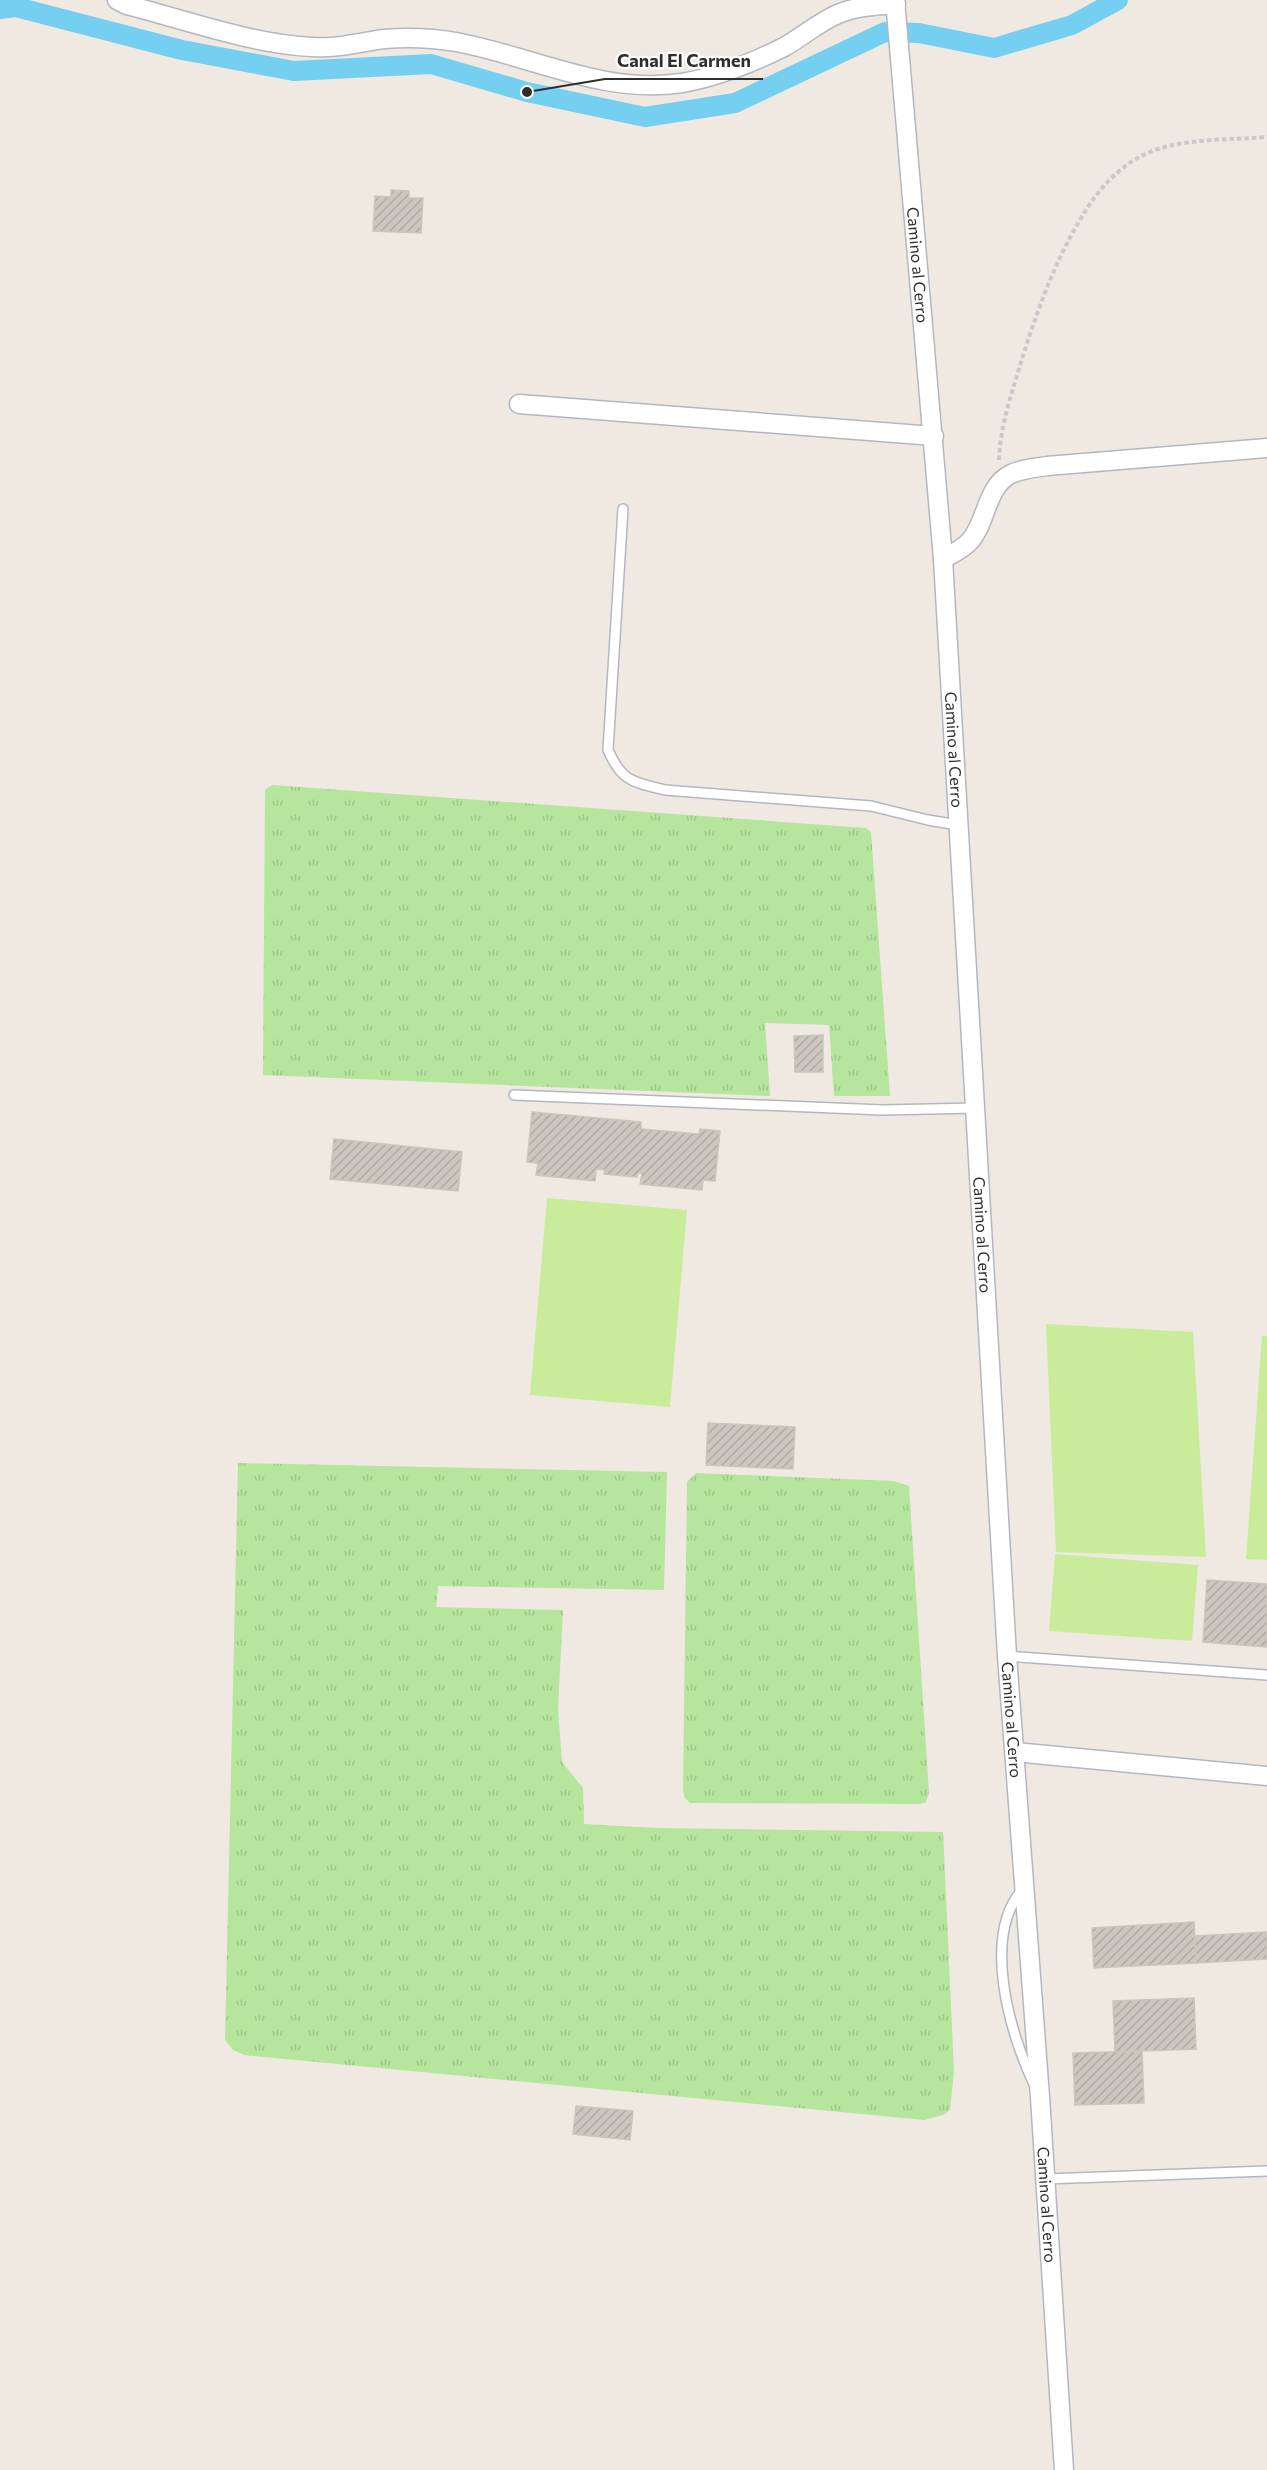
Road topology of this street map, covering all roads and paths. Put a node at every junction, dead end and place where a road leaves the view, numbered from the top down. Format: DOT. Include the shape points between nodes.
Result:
graph roads {
  1 [pos="117,0"];
  2 [pos="896,8"];
  3 [pos="1267,136"];
  4 [pos="519,404"];
  5 [pos="934,436"];
  6 [pos="1267,448"];
  7 [pos="1002,480"];
  8 [pos="622,509"];
  9 [pos="943,560"];
  10 [pos="958,825"];
  11 [pos="514,1095"];
  12 [pos="976,1108"];
  13 [pos="1007,1656"];
  14 [pos="1267,1675"];
  15 [pos="1015,1752"];
  16 [pos="1267,1776"];
  17 [pos="1025,1887"];
  18 [pos="1040,2097"];
  19 [pos="1267,2172"];
  20 [pos="1046,2179"];
  21 [pos="1064,2470"];
  1 -- 2 [label="street" via="270,43 315,48 384,39 433,39 493,50 595,80 644,86 682,83 722,73 783,47 855,8"];
  2 -- 5 [label="street, Camino al Cerro"];
  3 -- 7 [label="path" via="1176,145 1150,152 1116,174 1093,199 1060,258 1030,332 1000,438 998,463"];
  4 -- 5 [label="street"];
  5 -- 9 [label="street, Camino al Cerro"];
  6 -- 7 [label="street" via="1047,466 1020,471"];
  7 -- 9 [label="street" via="970,541"];
  8 -- 10 [label="lane" via="608,750 617,769 635,783 665,790 871,806"];
  9 -- 10 [label="street, Camino al Cerro"];
  10 -- 12 [label="street, Camino al Cerro"];
  11 -- 12 [label="lane" via="882,1110"];
  12 -- 13 [label="street, Camino al Cerro"];
  13 -- 14 [label="lane"];
  13 -- 15 [label="street, Camino al Cerro"];
  15 -- 16 [label="street"];
  15 -- 17 [label="street, Camino al Cerro"];
  17 -- 18 [label="street, Camino al Cerro"];
  17 -- 18 [label="lane" via="1010,1906 1004,1924 1004,1976 1015,2034"];
  18 -- 20 [label="street, Camino al Cerro"];
  19 -- 20 [label="lane"];
  20 -- 21 [label="street, Camino al Cerro"];
}
